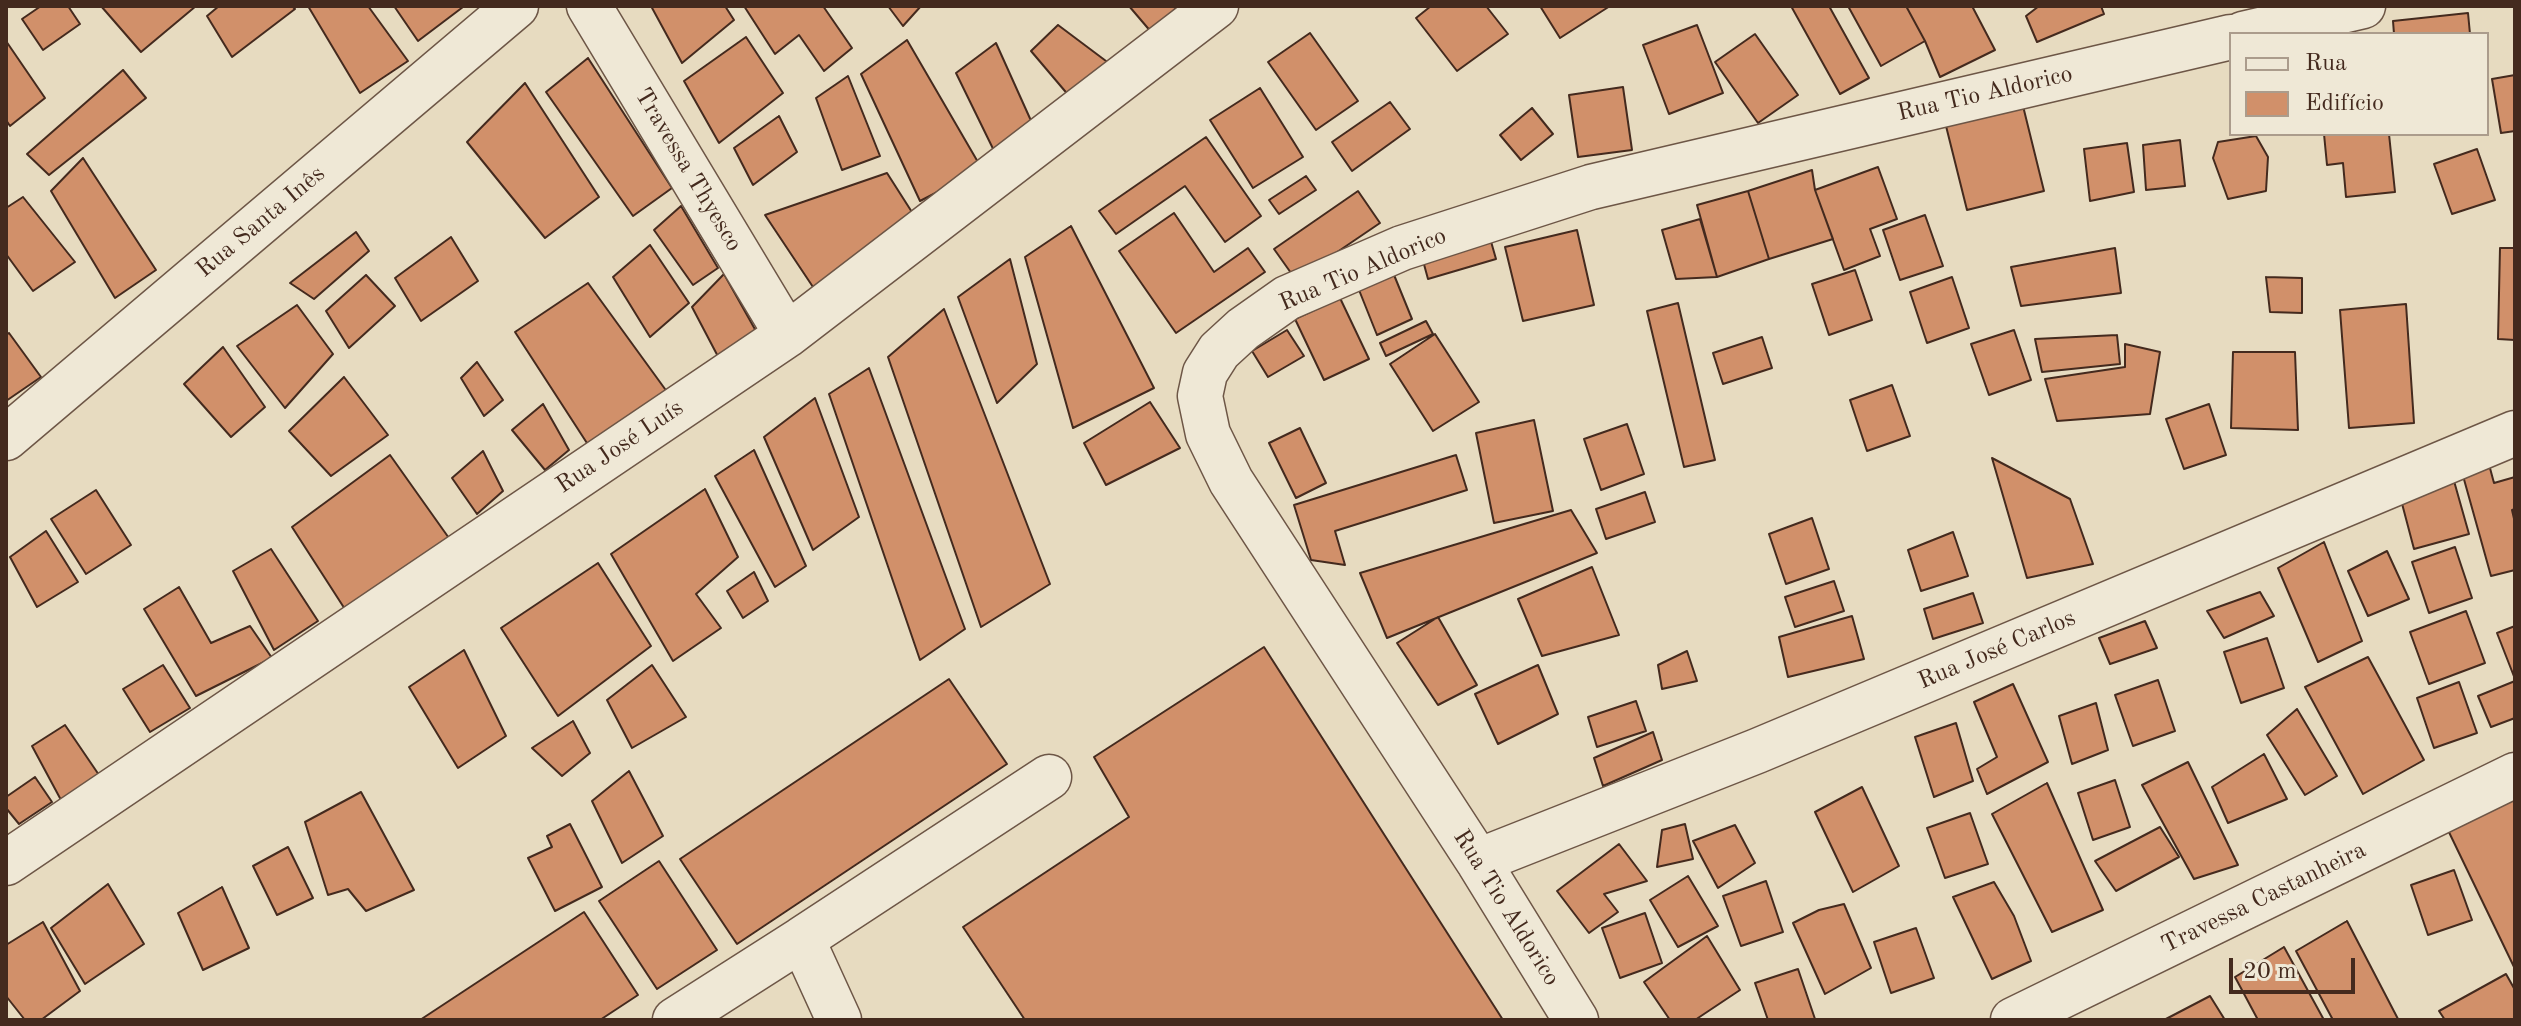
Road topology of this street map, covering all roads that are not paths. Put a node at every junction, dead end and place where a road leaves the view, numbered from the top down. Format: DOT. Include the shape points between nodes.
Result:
graph roads {
  1 [pos="516,6"];
  2 [pos="589,6"];
  3 [pos="1216,6"];
  4 [pos="2354,7"];
  5 [pos="2251,32"];
  6 [pos="2229,37"];
  7 [pos="787,335"];
  8 [pos="2515,433"];
  9 [pos="6,438"];
  10 [pos="2515,775"];
  11 [pos="1049,777"];
  12 [pos="1478,861"];
  13 [pos="6,863"];
  14 [pos="802,939"];
  15 [pos="675,1020"];
  16 [pos="839,1020"];
  17 [pos="1576,1020"];
  18 [pos="2013,1020"];
  1 -- 9 [label="street, Rua Santa Inês"];
  2 -- 7 [label="street, Travessa Thyesco"];
  3 -- 7 [label="street, Rua José Luís"];
  4 -- 5 [label="street"];
  6 -- 12 [label="street, Rua Tio Aldorico" via="1591,187 1402,248 1287,298 1219,351 1205,373 1200,396 1208,434 1231,481"];
  7 -- 13 [label="street, Rua José Luís"];
  8 -- 12 [label="street, Rua José Carlos" via="1772,745"];
  10 -- 18 [label="street, Travessa Castanheira"];
  11 -- 14 [label="street"];
  12 -- 17 [label="street, Rua Tio Aldorico"];
  14 -- 15 [label="street"];
  14 -- 16 [label="street"];
}
